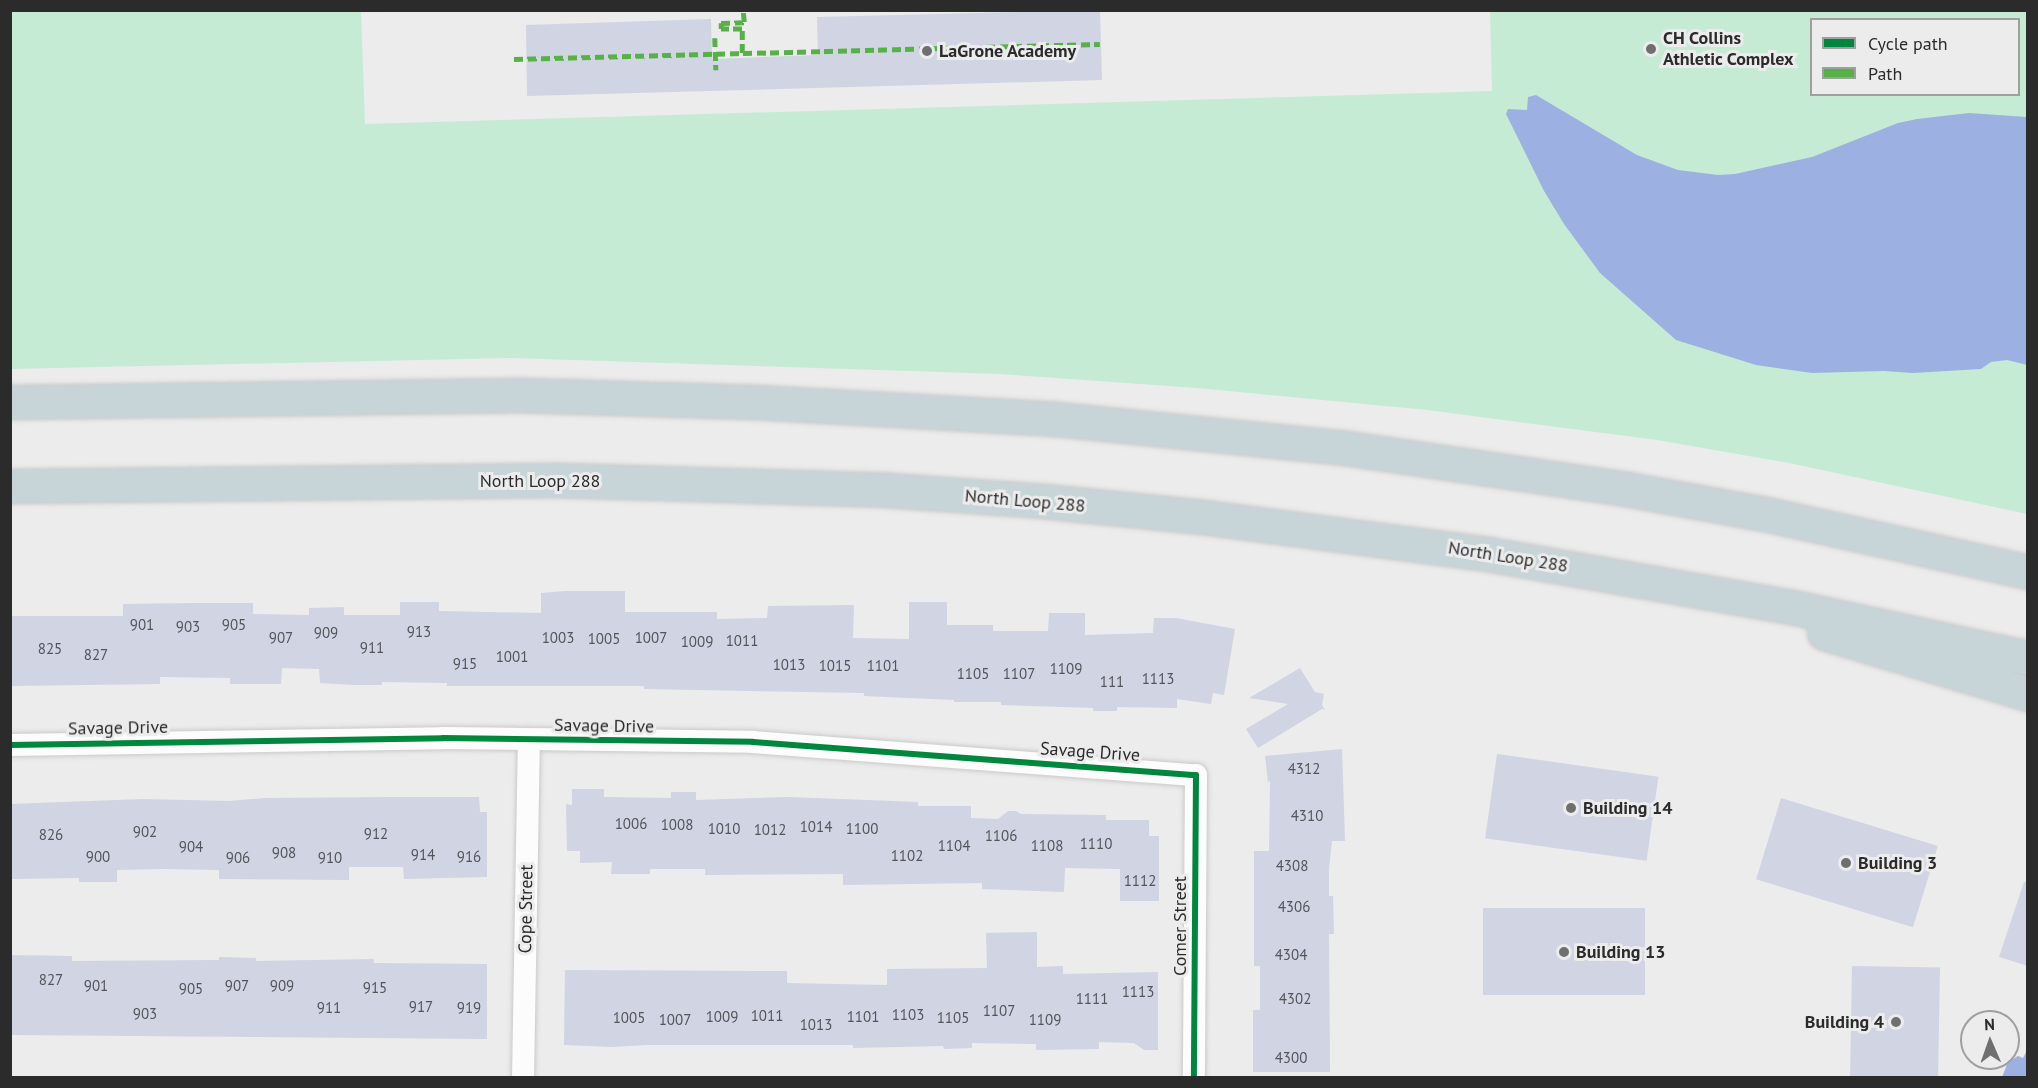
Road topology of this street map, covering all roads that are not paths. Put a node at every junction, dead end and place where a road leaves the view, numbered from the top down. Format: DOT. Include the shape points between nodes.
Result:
graph roads {
  1 [pos="10,402"];
  2 [pos="10,486"];
  3 [pos="1910,545"];
  4 [pos="2028,560"];
  5 [pos="2028,572"];
  6 [pos="1617,575"];
  7 [pos="2028,658"];
  8 [pos="2028,694"];
  9 [pos="529,740"];
  10 [pos="10,745"];
  11 [pos="1196,775"];
  12 [pos="523,1077"];
  13 [pos="1194,1077"];
  1 -- 3 [label="highway" via="520,395 755,402 1056,419 1339,447 1479,466 1626,489"];
  2 -- 6 [label="highway, North Loop 288" via="558,480 887,490 1214,518"];
  3 -- 4 [label="highway"];
  3 -- 5 [label="highway"];
  6 -- 7 [label="highway, North Loop 288" via="1792,607"];
  6 -- 8 [label="highway"];
  9 -- 10 [label="street, Savage Drive"];
  9 -- 11 [label="street, Savage Drive" via="753,742"];
  9 -- 12 [label="street, Cope Street"];
  11 -- 13 [label="street, Comer Street"];
}
